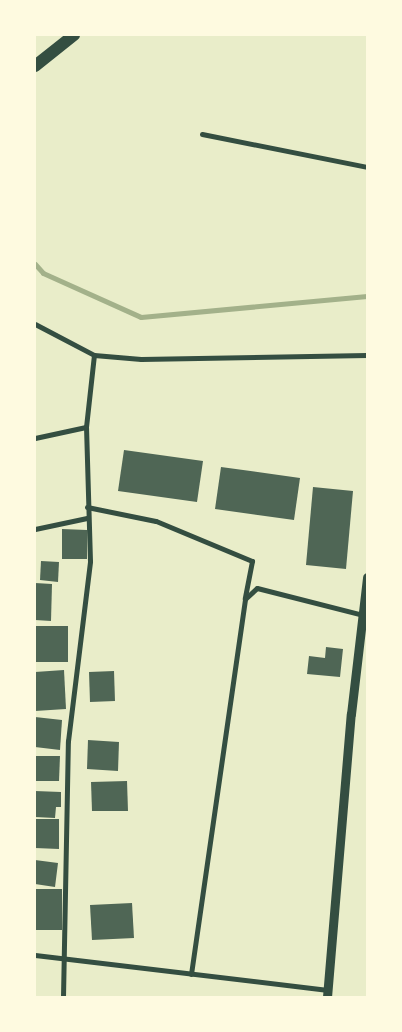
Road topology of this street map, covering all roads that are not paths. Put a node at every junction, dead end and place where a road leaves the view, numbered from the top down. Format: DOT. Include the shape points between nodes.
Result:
graph roads {
  1 [pos="74,35"];
  2 [pos="35,66"];
  3 [pos="202,134"];
  4 [pos="367,167"];
  5 [pos="35,324"];
  6 [pos="94,355"];
  7 [pos="367,355"];
  8 [pos="86,427"];
  9 [pos="35,438"];
  10 [pos="87,507"];
  11 [pos="87,518"];
  12 [pos="35,529"];
  13 [pos="367,577"];
  14 [pos="245,599"];
  15 [pos="362,615"];
  16 [pos="35,956"];
  17 [pos="65,959"];
  18 [pos="191,974"];
  19 [pos="327,993"];
  20 [pos="63,997"];
  1 -- 2 [label="main road"];
  3 -- 4 [label="street"];
  5 -- 6 [label="street"];
  6 -- 7 [label="street" via="141,360"];
  6 -- 8 [label="street"];
  8 -- 9 [label="street"];
  8 -- 10 [label="street"];
  10 -- 11 [label="street"];
  10 -- 14 [label="street" via="156,521 252,561"];
  11 -- 12 [label="street"];
  11 -- 17 [label="street" via="90,561 68,741"];
  13 -- 15 [label="street"];
  14 -- 15 [label="street" via="257,588"];
  14 -- 18 [label="street"];
  15 -- 19 [label="street"];
  16 -- 17 [label="street"];
  17 -- 18 [label="street"];
  17 -- 20 [label="street"];
  18 -- 19 [label="street"];
}
